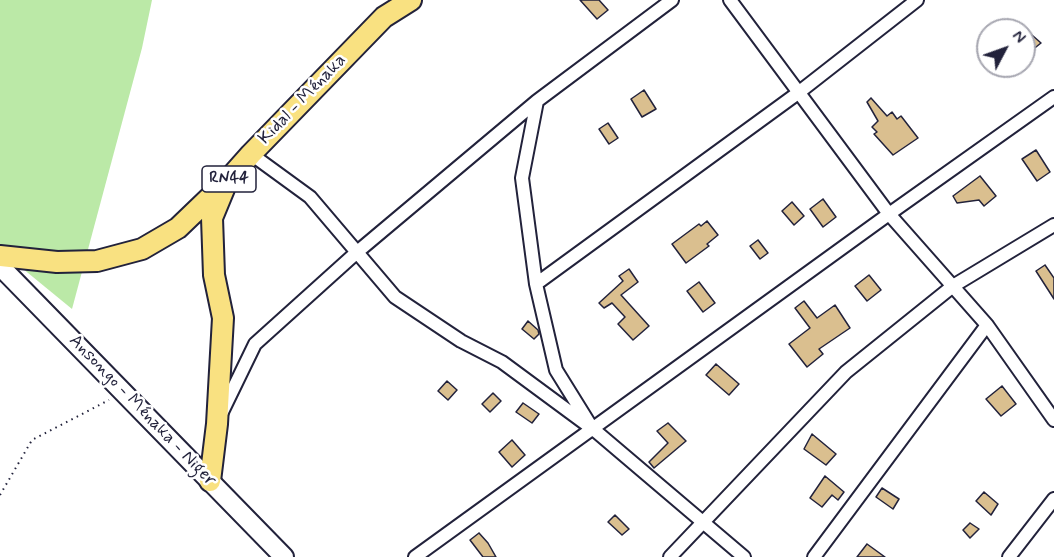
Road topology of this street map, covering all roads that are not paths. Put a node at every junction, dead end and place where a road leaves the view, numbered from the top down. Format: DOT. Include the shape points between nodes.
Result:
graph roads {
  1 [pos="411,0"];
  2 [pos="672,0"];
  3 [pos="730,0"];
  4 [pos="917,0"];
  5 [pos="798,93"];
  6 [pos="1054,97"];
  7 [pos="537,102"];
  8 [pos="250,154"];
  9 [pos="227,181"];
  10 [pos="889,214"];
  11 [pos="1054,225"];
  12 [pos="356,253"];
  13 [pos="0,256"];
  14 [pos="0,266"];
  15 [pos="536,284"];
  16 [pos="953,286"];
  17 [pos="987,325"];
  18 [pos="1054,420"];
  19 [pos="217,424"];
  20 [pos="592,428"];
  21 [pos="210,481"];
  22 [pos="1052,507"];
  23 [pos="703,522"];
  24 [pos="284,557"];
  25 [pos="415,557"];
  26 [pos="670,557"];
  27 [pos="744,557"];
  28 [pos="814,557"];
  29 [pos="1009,557"];
  1 -- 8 [label="main road, Kidal - Ménaka / RN44" via="384,17"];
  2 -- 7 [label="street"];
  3 -- 5 [label="street"];
  4 -- 5 [label="street"];
  5 -- 10 [label="street"];
  5 -- 15 [label="street"];
  6 -- 10 [label="street"];
  7 -- 12 [label="street"];
  7 -- 15 [label="street" via="522,178"];
  8 -- 9 [label="main road, Kidal - Ménaka / RN44"];
  8 -- 12 [label="street" via="310,197"];
  9 -- 13 [label="main road, Kidal - Ménaka / RN44" via="178,228 142,249 97,261 57,262"];
  9 -- 19 [label="main road, RN44" via="212,218 213,275 223,318"];
  10 -- 16 [label="street"];
  10 -- 20 [label="street"];
  11 -- 16 [label="street"];
  12 -- 19 [label="street" via="255,344"];
  12 -- 20 [label="street" via="395,297 461,341 502,362"];
  14 -- 21 [label="main road, Ansongo - Ménaka - Niger"];
  15 -- 20 [label="street" via="556,370"];
  16 -- 17 [label="street"];
  16 -- 23 [label="street" via="846,372"];
  17 -- 18 [label="street"];
  17 -- 28 [label="street"];
  19 -- 21 [label="main road, RN44"];
  20 -- 23 [label="street"];
  20 -- 25 [label="street"];
  21 -- 24 [label="main road, Ansongo - Ménaka - Niger"];
  22 -- 29 [label="street"];
  23 -- 26 [label="street"];
  23 -- 27 [label="street"];
}
